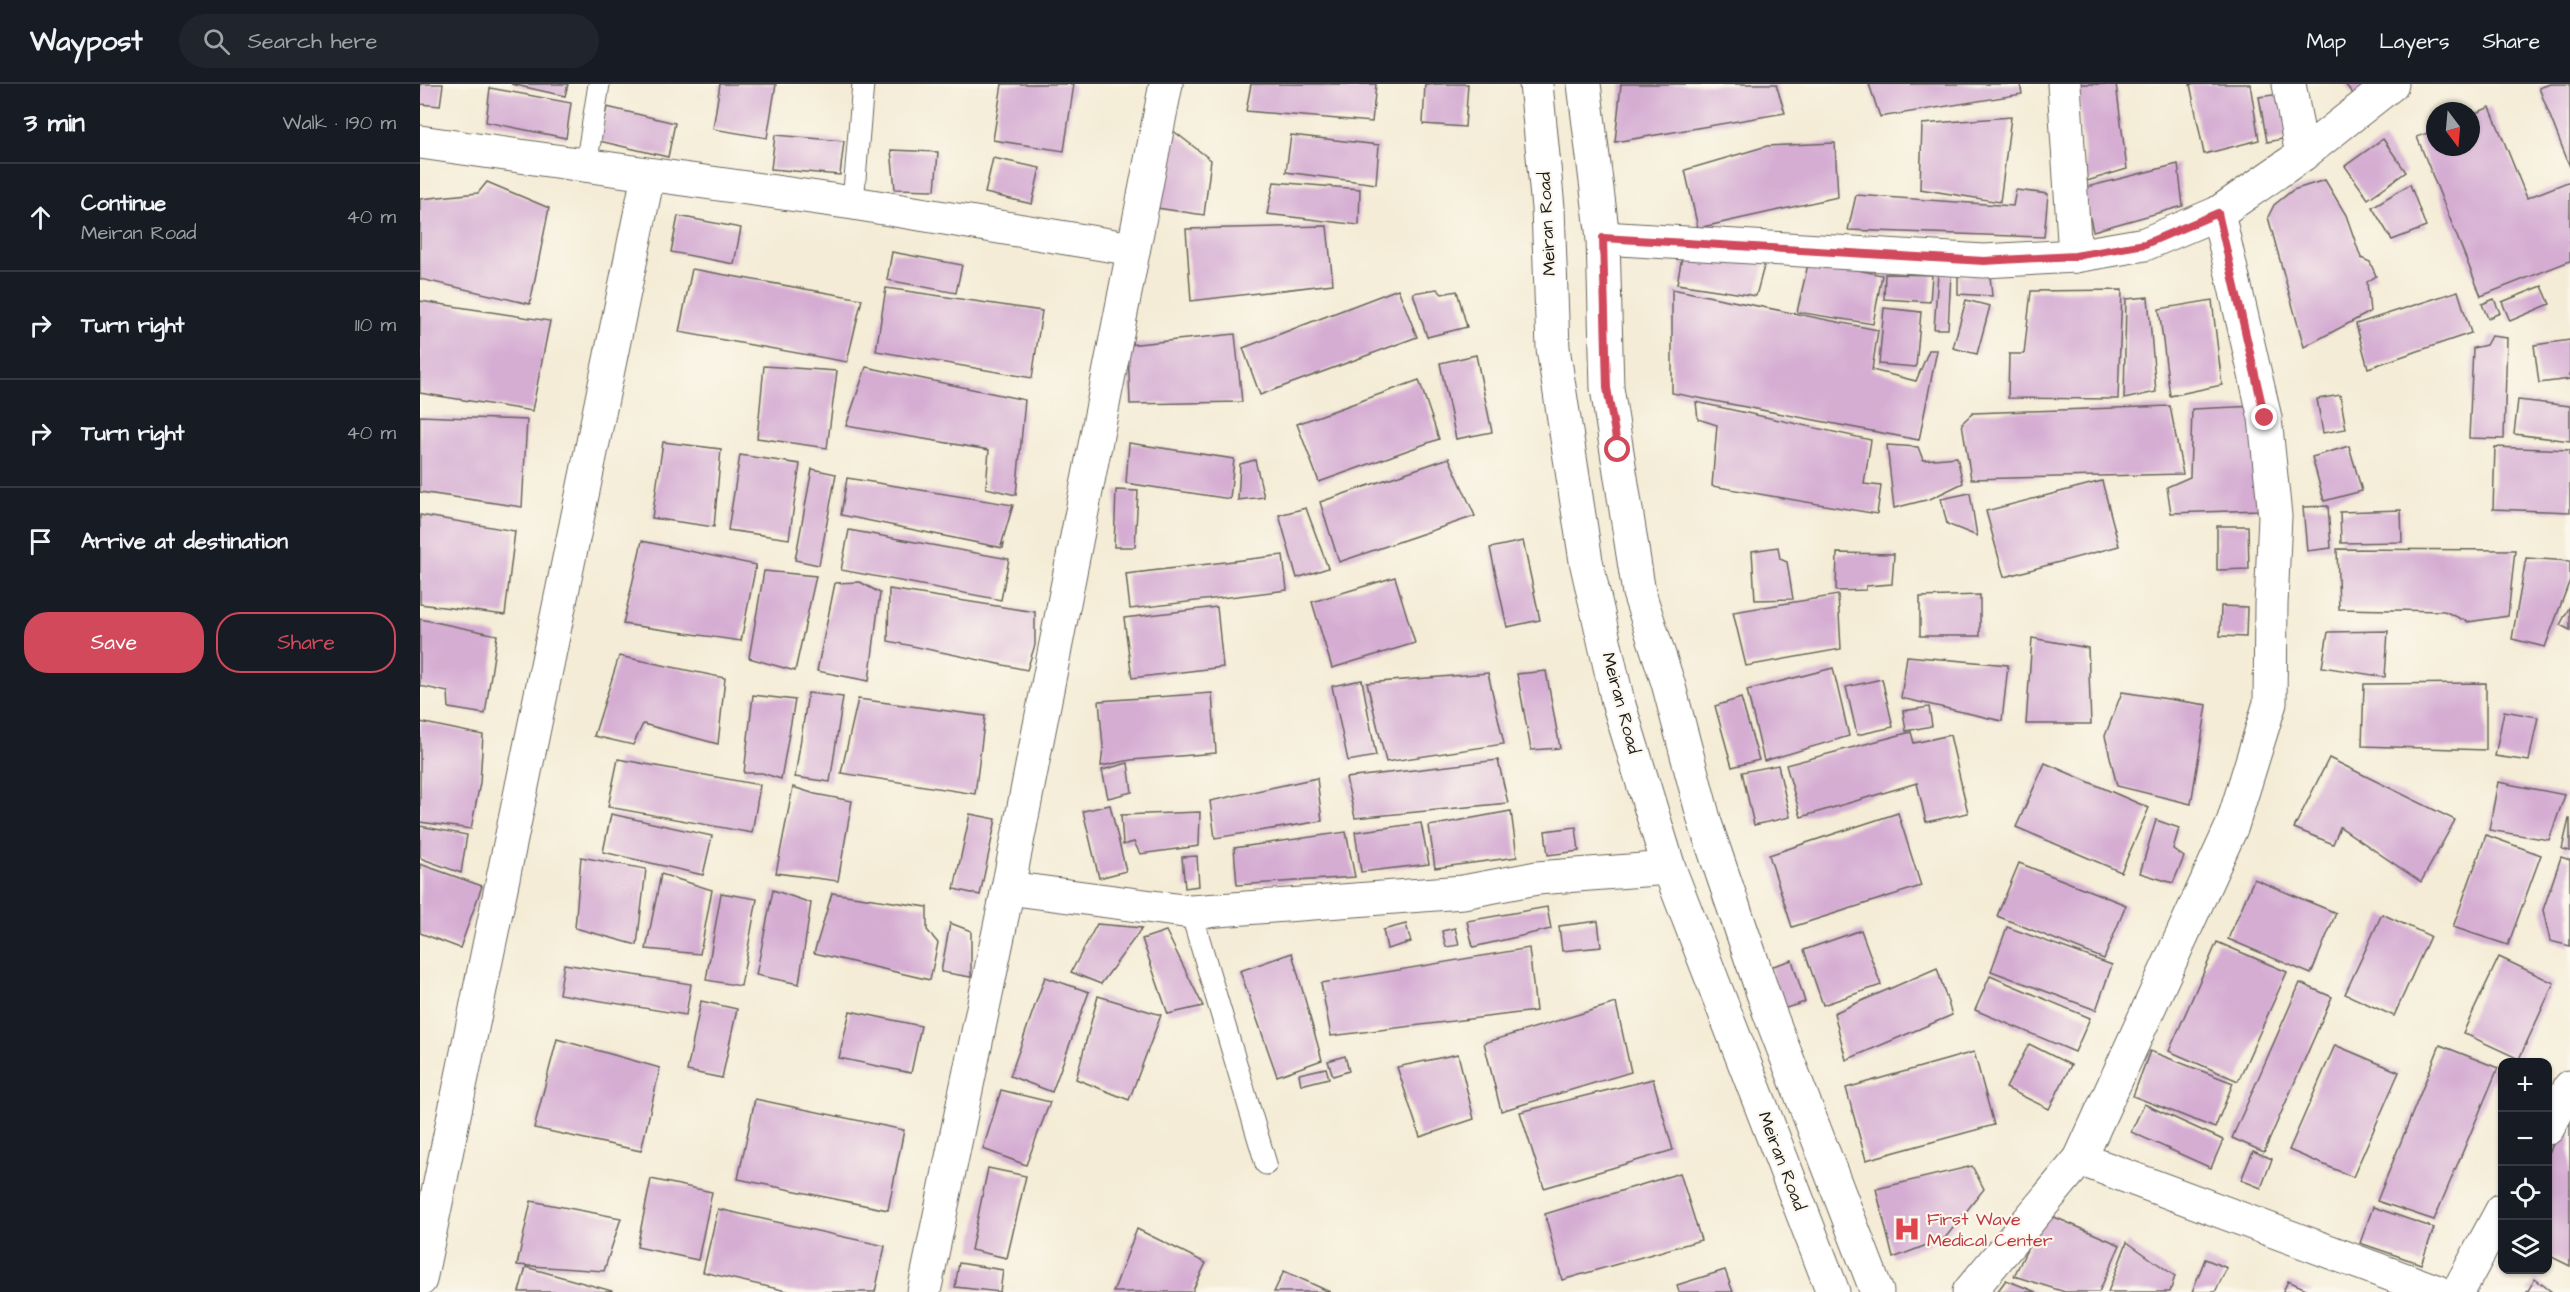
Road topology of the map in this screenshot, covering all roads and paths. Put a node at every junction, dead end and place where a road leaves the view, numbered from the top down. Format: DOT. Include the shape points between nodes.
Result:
graph roads {
  1 [pos="599,84"];
  2 [pos="863,84"];
  3 [pos="1166,84"];
  4 [pos="1536,84"];
  5 [pos="1584,84"];
  6 [pos="2064,84"];
  7 [pos="2289,84"];
  8 [pos="2392,84"];
  9 [pos="420,142"];
  10 [pos="2302,155"];
  11 [pos="586,166"];
  12 [pos="648,176"];
  13 [pos="853,203"];
  14 [pos="2218,213"];
  15 [pos="1603,238"];
  16 [pos="1133,249"];
  17 [pos="2075,256"];
  18 [pos="1669,868"];
  19 [pos="1008,888"];
  20 [pos="1191,912"];
  21 [pos="2570,1087"];
  22 [pos="2552,1119"];
  23 [pos="2080,1159"];
  24 [pos="1266,1164"];
  25 [pos="2498,1217"];
  26 [pos="420,1280"];
  27 [pos="924,1292"];
  28 [pos="1833,1292"];
  29 [pos="1877,1292"];
  30 [pos="1970,1292"];
  31 [pos="2438,1292"];
  32 [pos="2458,1292"];
  1 -- 11 [label="lane"];
  2 -- 13 [label="lane"];
  3 -- 16 [label="street"];
  4 -- 18 [label="street, Meiran Road" via="1548,208 1553,348 1586,561 1618,702"];
  5 -- 15 [label="street"];
  6 -- 17 [label="street"];
  7 -- 10 [label="street"];
  8 -- 10 [label="street"];
  9 -- 11 [label="street"];
  10 -- 14 [label="street"];
  11 -- 12 [label="street"];
  12 -- 13 [label="street"];
  12 -- 26 [label="street"];
  13 -- 16 [label="street"];
  14 -- 17 [label="street" via="2145,244"];
  14 -- 23 [label="street" via="2266,429 2275,516 2270,702 2232,826"];
  15 -- 17 [label="street" via="1984,261"];
  15 -- 29 [label="street" via="1607,388 1639,593 1668,683 1705,823 1770,1014"];
  16 -- 19 [label="street"];
  18 -- 20 [label="street" via="1537,878 1463,892"];
  18 -- 28 [label="street, Meiran Road"];
  19 -- 20 [label="street"];
  19 -- 27 [label="street"];
  20 -- 24 [label="lane"];
  21 -- 22 [label="street"];
  23 -- 30 [label="street"];
  23 -- 31 [label="street"];
  25 -- 32 [label="street"];
}
